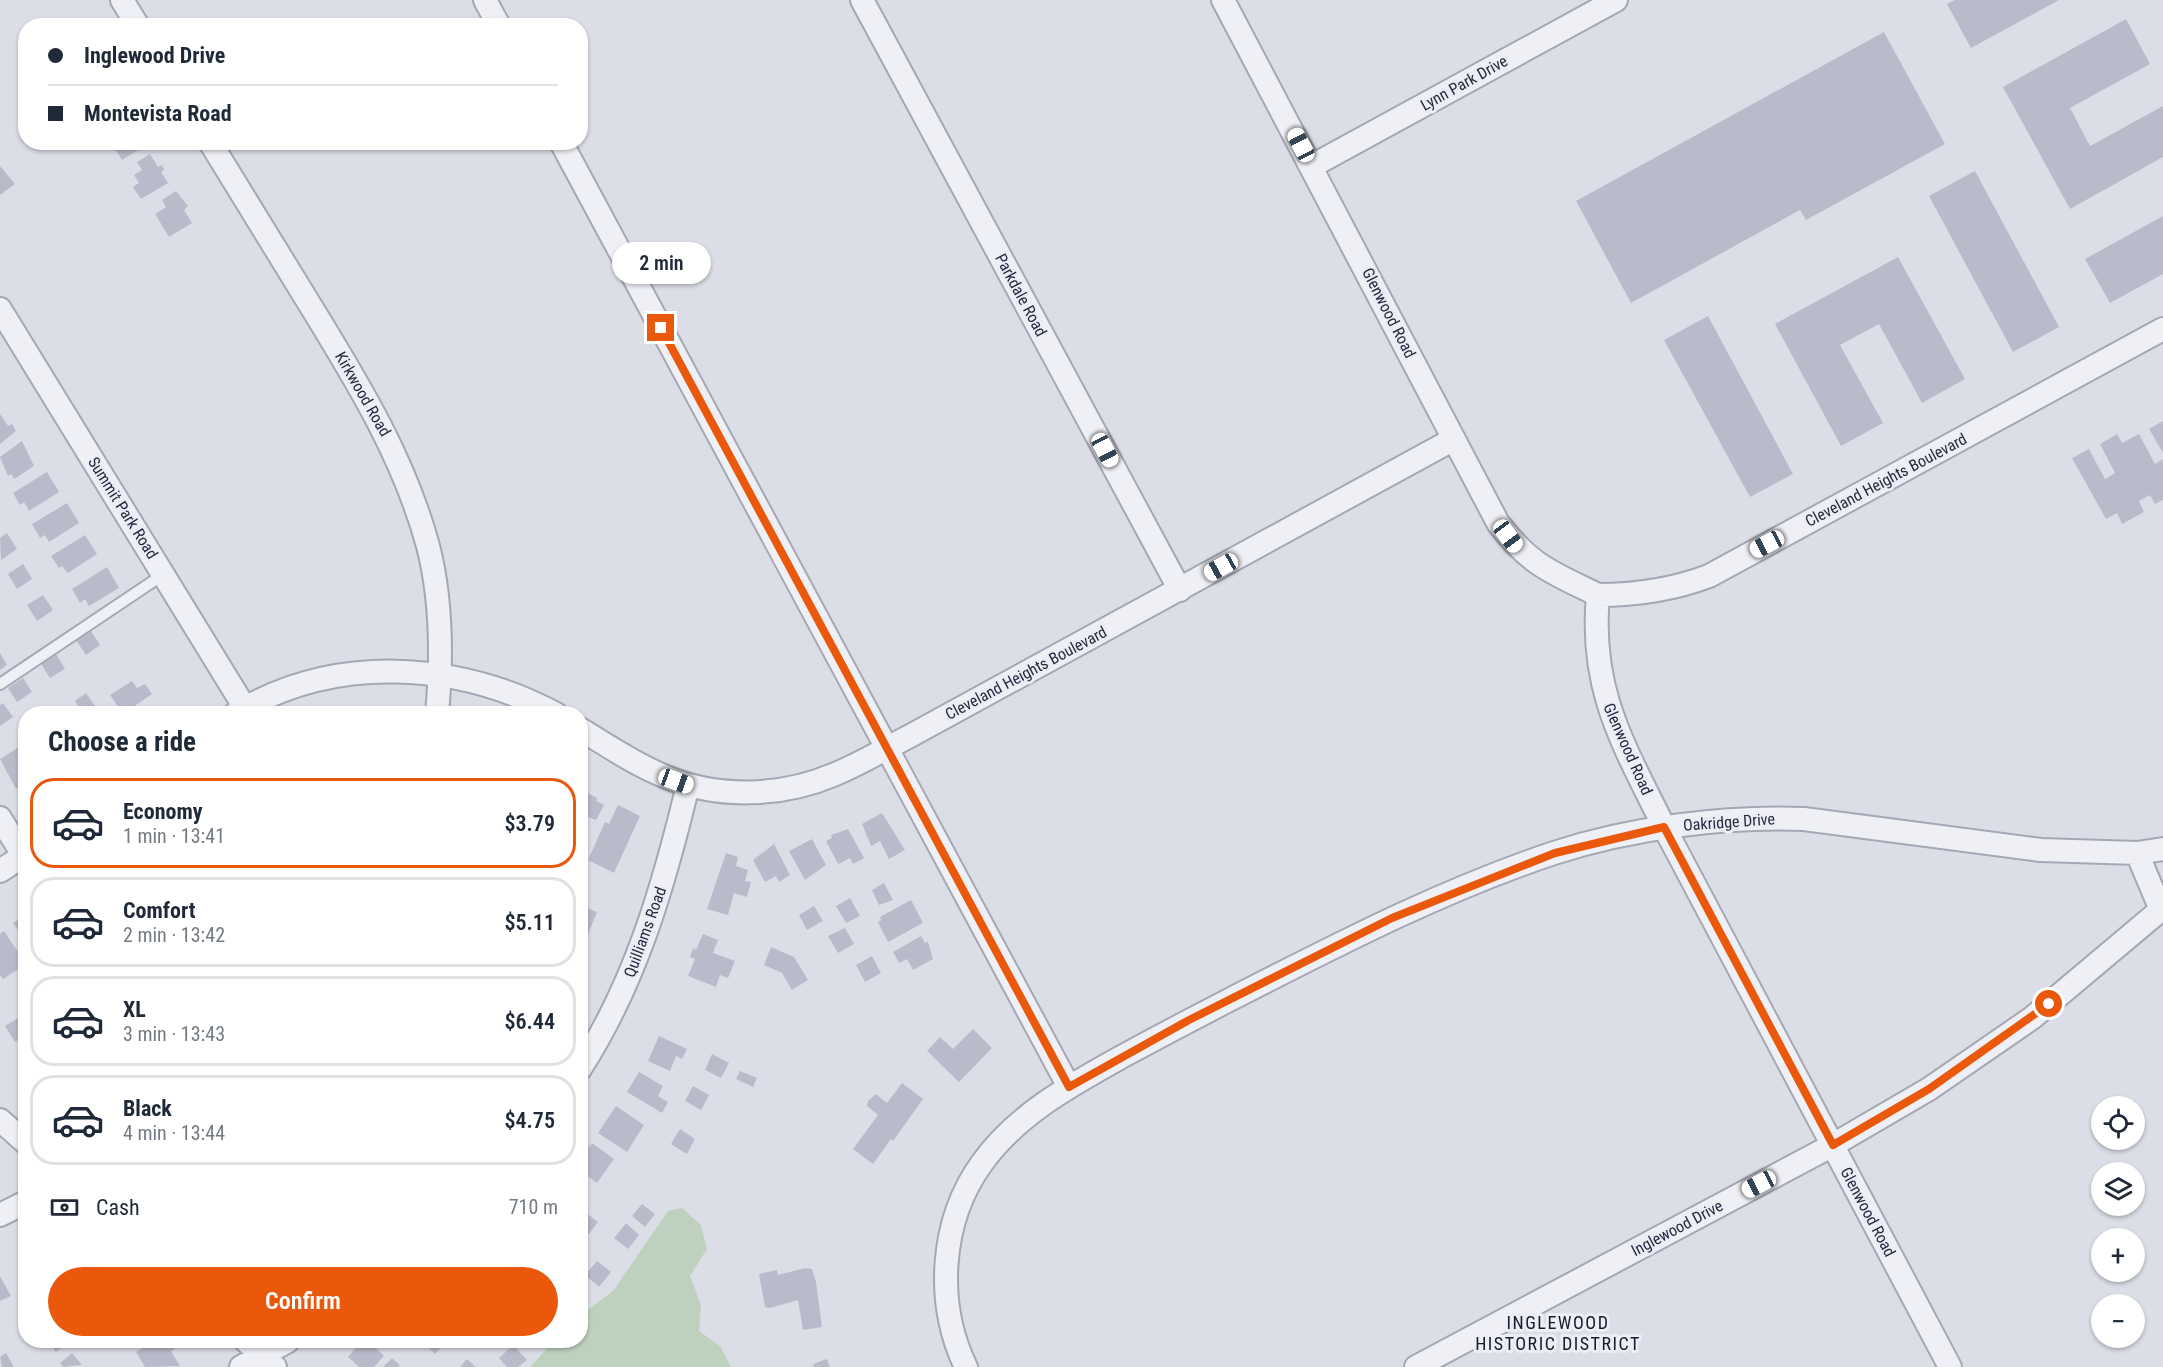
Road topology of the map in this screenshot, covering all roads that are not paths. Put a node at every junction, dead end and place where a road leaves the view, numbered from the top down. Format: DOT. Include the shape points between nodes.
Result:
graph roads {
  1 [pos="122,0"];
  2 [pos="485,0"];
  3 [pos="862,0"];
  4 [pos="1223,0"];
  5 [pos="1616,0"];
  6 [pos="133,18"];
  7 [pos="495,18"];
  8 [pos="215,150"];
  9 [pos="565,150"];
  10 [pos="1312,166"];
  11 [pos="2,316"];
  12 [pos="2163,329"];
  13 [pos="1454,439"];
  14 [pos="164,574"];
  15 [pos="1180,590"];
  16 [pos="1598,596"];
  17 [pos="439,674"];
  18 [pos="0,684"];
  19 [pos="237,706"];
  20 [pos="252,706"];
  21 [pos="437,706"];
  22 [pos="537,706"];
  23 [pos="588,734"];
  24 [pos="886,748"];
  25 [pos="688,785"];
  26 [pos="0,818"];
  27 [pos="1664,827"];
  28 [pos="18,846"];
  29 [pos="2163,849"];
  30 [pos="2137,853"];
  31 [pos="18,859"];
  32 [pos="0,871"];
  33 [pos="2162,909"];
  34 [pos="588,1056"];
  35 [pos="1069,1087"];
  36 [pos="0,1120"];
  37 [pos="18,1136"];
  38 [pos="1833,1145"];
  39 [pos="18,1206"];
  40 [pos="0,1215"];
  41 [pos="274,1348"];
  42 [pos="261,1355"];
  43 [pos="242,1367"];
  44 [pos="966,1367"];
  45 [pos="1416,1367"];
  46 [pos="1950,1367"];
  1 -- 6 [label="street"];
  2 -- 7 [label="street"];
  3 -- 15 [label="street, Parkdale Road"];
  4 -- 10 [label="street, Glenwood Road"];
  5 -- 10 [label="street, Lynn Park Drive"];
  8 -- 17 [label="street, Kirkwood Road" via="363,392 403,471 431,559 438,611"];
  9 -- 24 [label="street"];
  10 -- 13 [label="street, Glenwood Road"];
  11 -- 14 [label="street, Summit Park Road"];
  12 -- 16 [label="street, Cleveland Heights Boulevard" via="1709,576 1669,590"];
  13 -- 15 [label="street, Cleveland Heights Boulevard"];
  13 -- 16 [label="street, Glenwood Road" via="1498,523 1517,548 1536,565"];
  14 -- 18 [label="lane"];
  14 -- 19 [label="street, Summit Park Road"];
  15 -- 24 [label="street, Cleveland Heights Boulevard"];
  16 -- 27 [label="street, Glenwood Road" via="1596,643 1607,704"];
  17 -- 20 [label="street" via="383,671 346,675 303,684"];
  17 -- 21 [label="street, Kirkwood Road"];
  17 -- 22 [label="street" via="490,686"];
  23 -- 25 [label="street, Cleveland Heights Boulevard" via="644,767"];
  24 -- 25 [label="street, Cleveland Heights Boulevard" via="832,776 791,788 754,792"];
  24 -- 35 [label="street"];
  25 -- 34 [label="street, Quilliams Road" via="651,924 615,1010"];
  26 -- 28 [label="street"];
  27 -- 30 [label="street, Oakridge Drive" via="1767,818 1804,819 2041,850"];
  27 -- 35 [label="street, Oakridge Drive" via="1555,853 1392,918 1189,1020"];
  27 -- 38 [label="street, Glenwood Road"];
  29 -- 30 [label="street, Oakridge Drive"];
  30 -- 33 [label="street"];
  31 -- 32 [label="street"];
  33 -- 38 [label="street, Inglewood Drive" via="2049,1004 1983,1053"];
  35 -- 44 [label="street, Oakridge Drive" via="1009,1131 981,1164 961,1201 950,1238 946,1280 951,1325"];
  36 -- 37 [label="street"];
  38 -- 45 [label="street, Inglewood Drive"];
  38 -- 46 [label="street, Glenwood Road"];
  39 -- 40 [label="street"];
  41 -- 42 [label="street"];
  42 -- 43 [label="street"];
}
